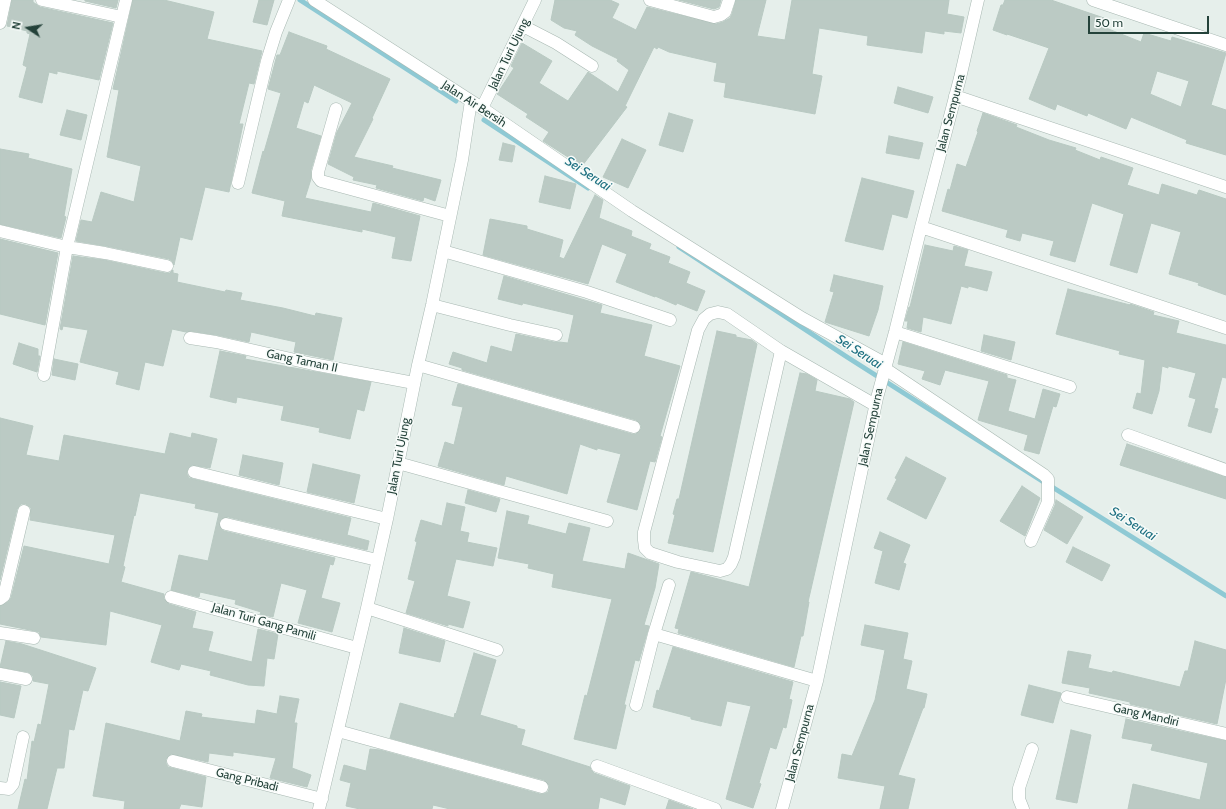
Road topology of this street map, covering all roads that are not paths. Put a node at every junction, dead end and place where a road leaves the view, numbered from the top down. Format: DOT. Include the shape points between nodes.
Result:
graph roads {
  1 [pos="5,0"];
  2 [pos="42,0"];
  3 [pos="126,0"];
  4 [pos="289,0"];
  5 [pos="314,0"];
  6 [pos="535,0"];
  7 [pos="650,0"];
  8 [pos="729,0"];
  9 [pos="978,0"];
  10 [pos="1093,0"];
  11 [pos="122,17"];
  12 [pos="0,23"];
  13 [pos="523,26"];
  14 [pos="1226,45"];
  15 [pos="592,66"];
  16 [pos="955,96"];
  17 [pos="471,101"];
  18 [pos="482,108"];
  19 [pos="336,109"];
  20 [pos="238,183"];
  21 [pos="1226,187"];
  22 [pos="450,216"];
  23 [pos="921,227"];
  24 [pos="0,231"];
  25 [pos="67,247"];
  26 [pos="443,251"];
  27 [pos="167,266"];
  28 [pos="432,304"];
  29 [pos="670,320"];
  30 [pos="1226,328"];
  31 [pos="895,332"];
  32 [pos="556,335"];
  33 [pos="190,338"];
  34 [pos="781,351"];
  35 [pos="418,365"];
  36 [pos="885,368"];
  37 [pos="44,375"];
  38 [pos="414,383"];
  39 [pos="1070,387"];
  40 [pos="876,401"];
  41 [pos="634,428"];
  42 [pos="1128,435"];
  43 [pos="398,463"];
  44 [pos="1226,470"];
  45 [pos="194,472"];
  46 [pos="24,510"];
  47 [pos="386,519"];
  48 [pos="607,521"];
  49 [pos="226,524"];
  50 [pos="1031,541"];
  51 [pos="377,560"];
  52 [pos="669,584"];
  53 [pos="171,597"];
  54 [pos="0,599"];
  55 [pos="367,608"];
  56 [pos="0,633"];
  57 [pos="654,634"];
  58 [pos="34,638"];
  59 [pos="357,648"];
  60 [pos="497,650"];
  61 [pos="0,674"];
  62 [pos="26,679"];
  63 [pos="817,681"];
  64 [pos="1067,696"];
  65 [pos="636,705"];
  66 [pos="338,731"];
  67 [pos="1226,734"];
  68 [pos="23,737"];
  69 [pos="1032,749"];
  70 [pos="173,761"];
  71 [pos="597,766"];
  72 [pos="542,787"];
  73 [pos="0,788"];
  74 [pos="320,804"];
  75 [pos="715,809"];
  76 [pos="782,809"];
  77 [pos="1023,809"];
  1 -- 12 [label="street"];
  2 -- 11 [label="street"];
  3 -- 11 [label="street"];
  4 -- 20 [label="street" via="267,61"];
  5 -- 17 [label="street, Jalan Air Bersih"];
  6 -- 13 [label="street, Jalan Turi Ujung"];
  7 -- 8 [label="street" via="714,17 725,12"];
  9 -- 16 [label="street, Jalan Sempurna"];
  10 -- 14 [label="street"];
  11 -- 25 [label="street"];
  13 -- 15 [label="street"];
  13 -- 18 [label="street, Jalan Turi Ujung"];
  16 -- 21 [label="street"];
  16 -- 23 [label="street, Jalan Sempurna"];
  17 -- 18 [label="street, Jalan Air Bersih"];
  17 -- 22 [label="street, Jalan Turi Ujung"];
  18 -- 36 [label="street, Jalan Air Bersih" via="632,211 802,318 871,356"];
  19 -- 22 [label="street" via="318,172 321,181"];
  22 -- 26 [label="street, Jalan Turi Ujung"];
  23 -- 30 [label="street"];
  23 -- 31 [label="street, Jalan Sempurna"];
  24 -- 25 [label="street"];
  25 -- 27 [label="street"];
  25 -- 37 [label="street"];
  26 -- 28 [label="street, Jalan Turi Ujung"];
  26 -- 29 [label="street" via="587,292"];
  28 -- 32 [label="street"];
  28 -- 35 [label="street, Jalan Turi Ujung"];
  31 -- 36 [label="street, Jalan Sempurna"];
  31 -- 39 [label="street"];
  33 -- 38 [label="street, Gang Taman II"];
  34 -- 34 [label="street" via="731,564 727,569 720,571 650,553 645,548 644,532 698,330 704,319 718,312 727,314"];
  34 -- 40 [label="street"];
  35 -- 38 [label="street, Jalan Turi Ujung"];
  35 -- 41 [label="street"];
  36 -- 40 [label="street, Jalan Sempurna"];
  36 -- 50 [label="street, Jalan Air Bersih" via="1039,470 1048,480 1049,496 1046,508"];
  38 -- 43 [label="street, Jalan Turi Ujung"];
  40 -- 63 [label="street, Jalan Sempurna"];
  42 -- 44 [label="street"];
  43 -- 47 [label="street, Jalan Turi Ujung"];
  43 -- 48 [label="street"];
  45 -- 47 [label="street"];
  46 -- 54 [label="street" via="4,596"];
  47 -- 51 [label="street, Jalan Turi Ujung"];
  49 -- 51 [label="street"];
  51 -- 55 [label="street, Jalan Turi Ujung"];
  52 -- 57 [label="street"];
  53 -- 59 [label="street, Jalan Turi Gang Pamili"];
  55 -- 59 [label="street, Jalan Turi Ujung"];
  55 -- 60 [label="street"];
  56 -- 58 [label="street"];
  57 -- 63 [label="street"];
  57 -- 65 [label="street"];
  59 -- 66 [label="street, Jalan Turi Ujung"];
  61 -- 62 [label="street"];
  63 -- 76 [label="street, Jalan Sempurna"];
  64 -- 67 [label="street, Gang Mandiri"];
  66 -- 72 [label="street"];
  66 -- 74 [label="street, Jalan Turi Ujung"];
  68 -- 73 [label="street" via="13,784 9,788"];
  69 -- 77 [label="street" via="1019,788 1019,799"];
  70 -- 74 [label="street, Gang Pribadi"];
  71 -- 75 [label="street"];
}
